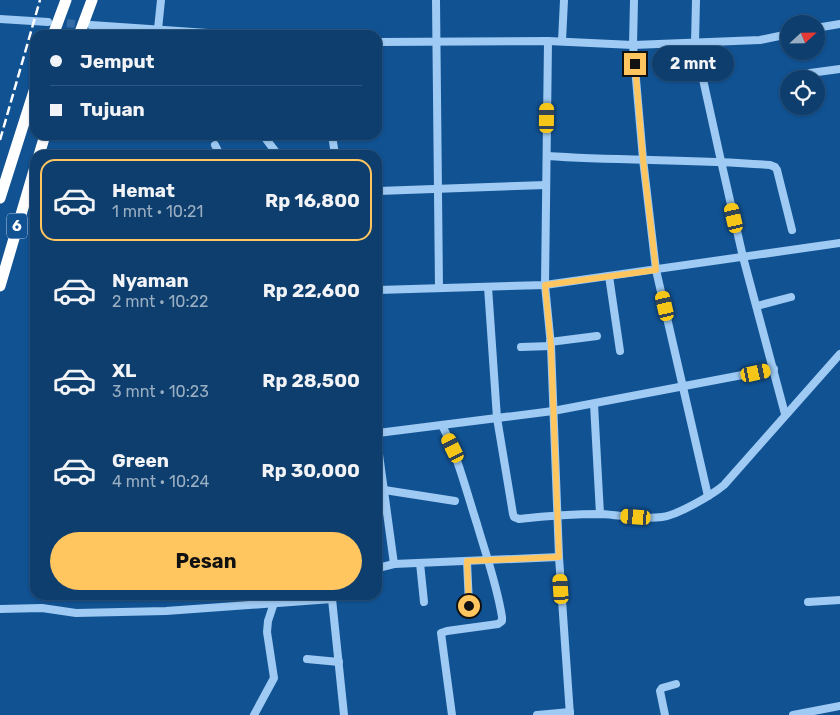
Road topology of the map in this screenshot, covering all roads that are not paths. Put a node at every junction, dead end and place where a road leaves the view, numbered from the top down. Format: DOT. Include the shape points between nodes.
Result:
graph roads {
  1 [pos="66,0"];
  2 [pos="92,0"];
  3 [pos="161,0"];
  4 [pos="436,0"];
  5 [pos="564,0"];
  6 [pos="634,0"];
  7 [pos="696,0"];
  8 [pos="0,19"];
  9 [pos="48,22"];
  10 [pos="840,24"];
  11 [pos="91,25"];
  12 [pos="825,26"];
  13 [pos="158,29"];
  14 [pos="55,30"];
  15 [pos="81,30"];
  16 [pos="171,30"];
  17 [pos="780,36"];
  18 [pos="436,41"];
  19 [pos="548,41"];
  20 [pos="562,41"];
  21 [pos="382,42"];
  22 [pos="695,43"];
  23 [pos="633,45"];
  24 [pos="840,68"];
  25 [pos="825,71"];
  26 [pos="30,104"];
  27 [pos="215,144"];
  28 [pos="218,150"];
  29 [pos="547,156"];
  30 [pos="643,159"];
  31 [pos="721,161"];
  32 [pos="30,184"];
  33 [pos="546,185"];
  34 [pos="438,188"];
  35 [pos="382,191"];
  36 [pos="0,198"];
  37 [pos="792,230"];
  38 [pos="840,243"];
  39 [pos="743,257"];
  40 [pos="656,270"];
  41 [pos="609,276"];
  42 [pos="545,285"];
  43 [pos="0,286"];
  44 [pos="488,287"];
  45 [pos="439,288"];
  46 [pos="382,290"];
  47 [pos="791,297"];
  48 [pos="757,306"];
  49 [pos="597,336"];
  50 [pos="551,344"];
  51 [pos="520,347"];
  52 [pos="620,351"];
  53 [pos="840,354"];
  54 [pos="774,369"];
  55 [pos="684,388"];
  56 [pos="594,404"];
  57 [pos="553,411"];
  58 [pos="785,414"];
  59 [pos="497,418"];
  60 [pos="442,425"];
  61 [pos="382,432"];
  62 [pos="382,489"];
  63 [pos="382,495"];
  64 [pos="708,496"];
  65 [pos="455,501"];
  66 [pos="600,514"];
  67 [pos="556,516"];
  68 [pos="559,557"];
  69 [pos="488,560"];
  70 [pos="467,561"];
  71 [pos="420,563"];
  72 [pos="394,564"];
  73 [pos="382,567"];
  74 [pos="308,600"];
  75 [pos="334,600"];
  76 [pos="840,600"];
  77 [pos="424,602"];
  78 [pos="808,602"];
  79 [pos="274,604"];
  80 [pos="469,606"];
  81 [pos="0,609"];
  82 [pos="307,659"];
  83 [pos="339,662"];
  84 [pos="676,684"];
  85 [pos="840,706"];
  86 [pos="570,713"];
  87 [pos="254,715"];
  88 [pos="344,715"];
  89 [pos="452,715"];
  90 [pos="537,715"];
  91 [pos="665,715"];
  92 [pos="793,715"];
  1 -- 14 [label="highway"];
  2 -- 15 [label="highway"];
  3 -- 13 [label="street"];
  4 -- 18 [label="street"];
  5 -- 20 [label="street"];
  6 -- 23 [label="street"];
  7 -- 22 [label="street"];
  8 -- 9 [label="street"];
  10 -- 12 [label="street"];
  11 -- 13 [label="street"];
  13 -- 16 [label="street"];
  17 -- 22 [label="street"];
  18 -- 19 [label="street"];
  18 -- 21 [label="street"];
  18 -- 34 [label="street"];
  19 -- 20 [label="street"];
  19 -- 29 [label="street"];
  20 -- 23 [label="street"];
  22 -- 23 [label="street"];
  22 -- 31 [label="street"];
  23 -- 30 [label="street"];
  24 -- 25 [label="street"];
  26 -- 36 [label="highway, 6"];
  27 -- 28 [label="street"];
  29 -- 30 [label="street"];
  29 -- 33 [label="street"];
  30 -- 31 [label="street"];
  30 -- 40 [label="street"];
  31 -- 37 [label="street" via="775,167"];
  31 -- 39 [label="street"];
  32 -- 43 [label="highway, 6"];
  33 -- 34 [label="street"];
  33 -- 42 [label="street"];
  34 -- 35 [label="street"];
  34 -- 45 [label="street"];
  38 -- 39 [label="street"];
  39 -- 40 [label="street"];
  39 -- 48 [label="street"];
  40 -- 41 [label="street"];
  40 -- 55 [label="street"];
  41 -- 42 [label="street"];
  41 -- 52 [label="street"];
  42 -- 44 [label="street"];
  42 -- 50 [label="street"];
  44 -- 45 [label="street"];
  44 -- 59 [label="street"];
  45 -- 46 [label="street"];
  47 -- 48 [label="street"];
  48 -- 54 [label="street"];
  49 -- 50 [label="street"];
  50 -- 51 [label="street"];
  50 -- 57 [label="street"];
  53 -- 58 [label="street"];
  54 -- 55 [label="street"];
  54 -- 58 [label="street"];
  55 -- 56 [label="street"];
  55 -- 64 [label="street"];
  56 -- 57 [label="street"];
  56 -- 66 [label="street"];
  57 -- 59 [label="street"];
  57 -- 67 [label="street"];
  58 -- 64 [label="street" via="724,485"];
  59 -- 60 [label="street"];
  59 -- 67 [label="street" via="514,517"];
  60 -- 61 [label="street"];
  60 -- 69 [label="street" via="464,478"];
  62 -- 65 [label="street"];
  63 -- 72 [label="street"];
  64 -- 66 [label="street" via="665,517"];
  66 -- 67 [label="street"];
  67 -- 68 [label="street"];
  68 -- 69 [label="street"];
  68 -- 86 [label="street"];
  69 -- 70 [label="street"];
  69 -- 89 [label="street" via="502,621 447,631 441,635"];
  70 -- 71 [label="street"];
  70 -- 80 [label="street"];
  71 -- 72 [label="street"];
  71 -- 77 [label="street"];
  72 -- 73 [label="street"];
  74 -- 79 [label="street"];
  75 -- 83 [label="street"];
  76 -- 78 [label="street"];
  79 -- 81 [label="street" via="76,613 42,608"];
  79 -- 87 [label="street" via="267,632 274,678"];
  82 -- 83 [label="street"];
  83 -- 88 [label="street"];
  84 -- 91 [label="street" via="660,691"];
  85 -- 92 [label="street"];
  86 -- 90 [label="street"];
}
